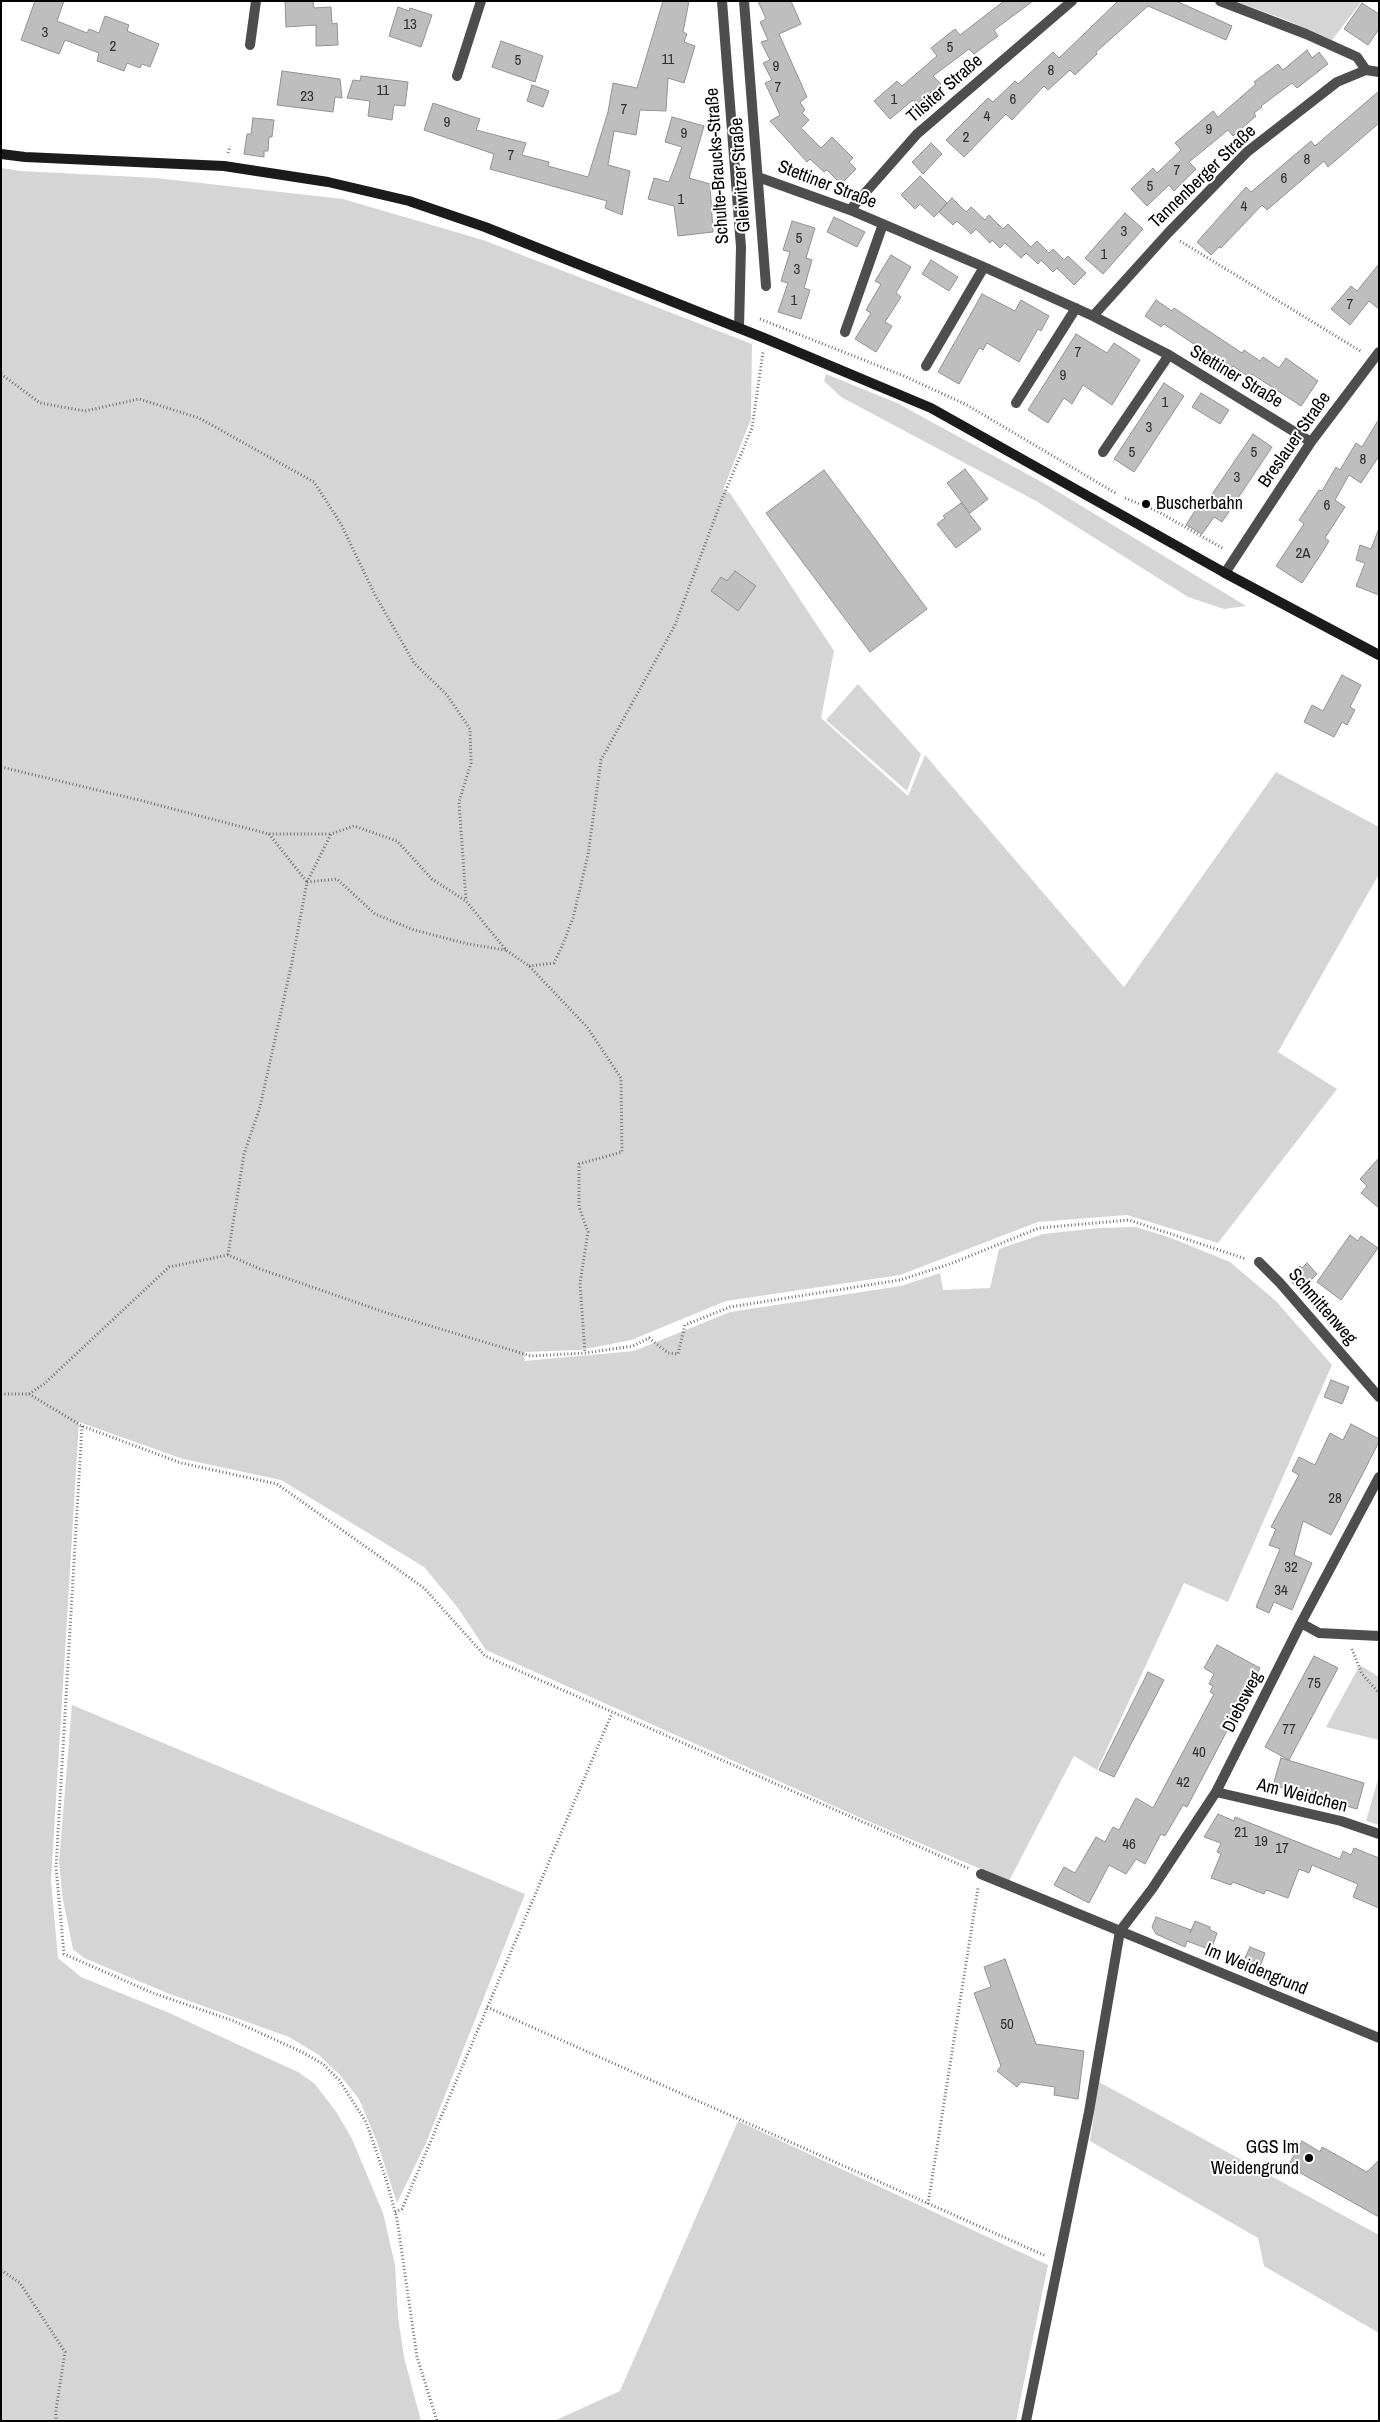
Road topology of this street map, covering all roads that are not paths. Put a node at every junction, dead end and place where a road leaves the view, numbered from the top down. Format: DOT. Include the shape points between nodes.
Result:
graph roads {
  1 [pos="256,1"];
  2 [pos="481,1"];
  3 [pos="722,1"];
  4 [pos="744,1"];
  5 [pos="1072,1"];
  6 [pos="1220,1"];
  7 [pos="250,45"];
  8 [pos="1366,70"];
  9 [pos="1379,72"];
  10 [pos="457,76"];
  11 [pos="1,154"];
  12 [pos="758,177"];
  13 [pos="850,210"];
  14 [pos="883,224"];
  15 [pos="984,267"];
  16 [pos="766,286"];
  17 [pos="1076,308"];
  18 [pos="1093,316"];
  19 [pos="740,328"];
  20 [pos="845,332"];
  21 [pos="1168,355"];
  22 [pos="1376,355"];
  23 [pos="926,366"];
  24 [pos="1016,403"];
  25 [pos="1311,442"];
  26 [pos="1103,452"];
  27 [pos="1225,573"];
  28 [pos="1379,655"];
  29 [pos="1259,1262"];
  30 [pos="1379,1397"];
  31 [pos="1379,1477"];
  32 [pos="1301,1623"];
  33 [pos="1379,1636"];
  34 [pos="1216,1792"];
  35 [pos="1379,1834"];
  36 [pos="981,1874"];
  37 [pos="1120,1931"];
  38 [pos="1379,2038"];
  39 [pos="1026,2421"];
  1 -- 7 [label="street"];
  2 -- 10 [label="street"];
  3 -- 19 [label="street, Schulte-Braucks-Straße" via="741,246"];
  4 -- 12 [label="street, Gleiwitzer Straße"];
  5 -- 13 [label="street, Tilsiter Straße" via="917,134"];
  6 -- 8 [label="street" via="1357,57"];
  8 -- 9 [label="street"];
  8 -- 18 [label="street, Tannenberger Straße" via="1337,82 1247,152"];
  11 -- 19 [label="main road" via="224,166 355,188 409,201 485,227"];
  12 -- 13 [label="street, Stettiner Straße"];
  12 -- 16 [label="street, Gleiwitzer Straße"];
  13 -- 14 [label="street, Stettiner Straße"];
  14 -- 15 [label="street, Stettiner Straße"];
  14 -- 20 [label="street, Stettiner Straße"];
  15 -- 17 [label="street, Stettiner Straße"];
  15 -- 23 [label="street"];
  17 -- 18 [label="street, Stettiner Straße"];
  17 -- 24 [label="street"];
  18 -- 21 [label="street, Stettiner Straße"];
  19 -- 27 [label="main road" via="931,408"];
  21 -- 25 [label="street, Stettiner Straße"];
  21 -- 26 [label="street, Stettiner Straße"];
  22 -- 25 [label="street, Breslauer Straße"];
  25 -- 27 [label="street, Breslauer Straße"];
  27 -- 28 [label="main road"];
  29 -- 30 [label="street, Schmittenweg"];
  31 -- 32 [label="street, Diebsweg"];
  32 -- 33 [label="street" via="1319,1633"];
  32 -- 34 [label="street, Diebsweg"];
  34 -- 35 [label="street, Am Weidchen" via="1341,1821"];
  34 -- 37 [label="street, Diebsweg"];
  36 -- 37 [label="street, Im Weidengrund"];
  37 -- 38 [label="street, Im Weidengrund"];
  37 -- 39 [label="street" via="1089,2112"];
}
